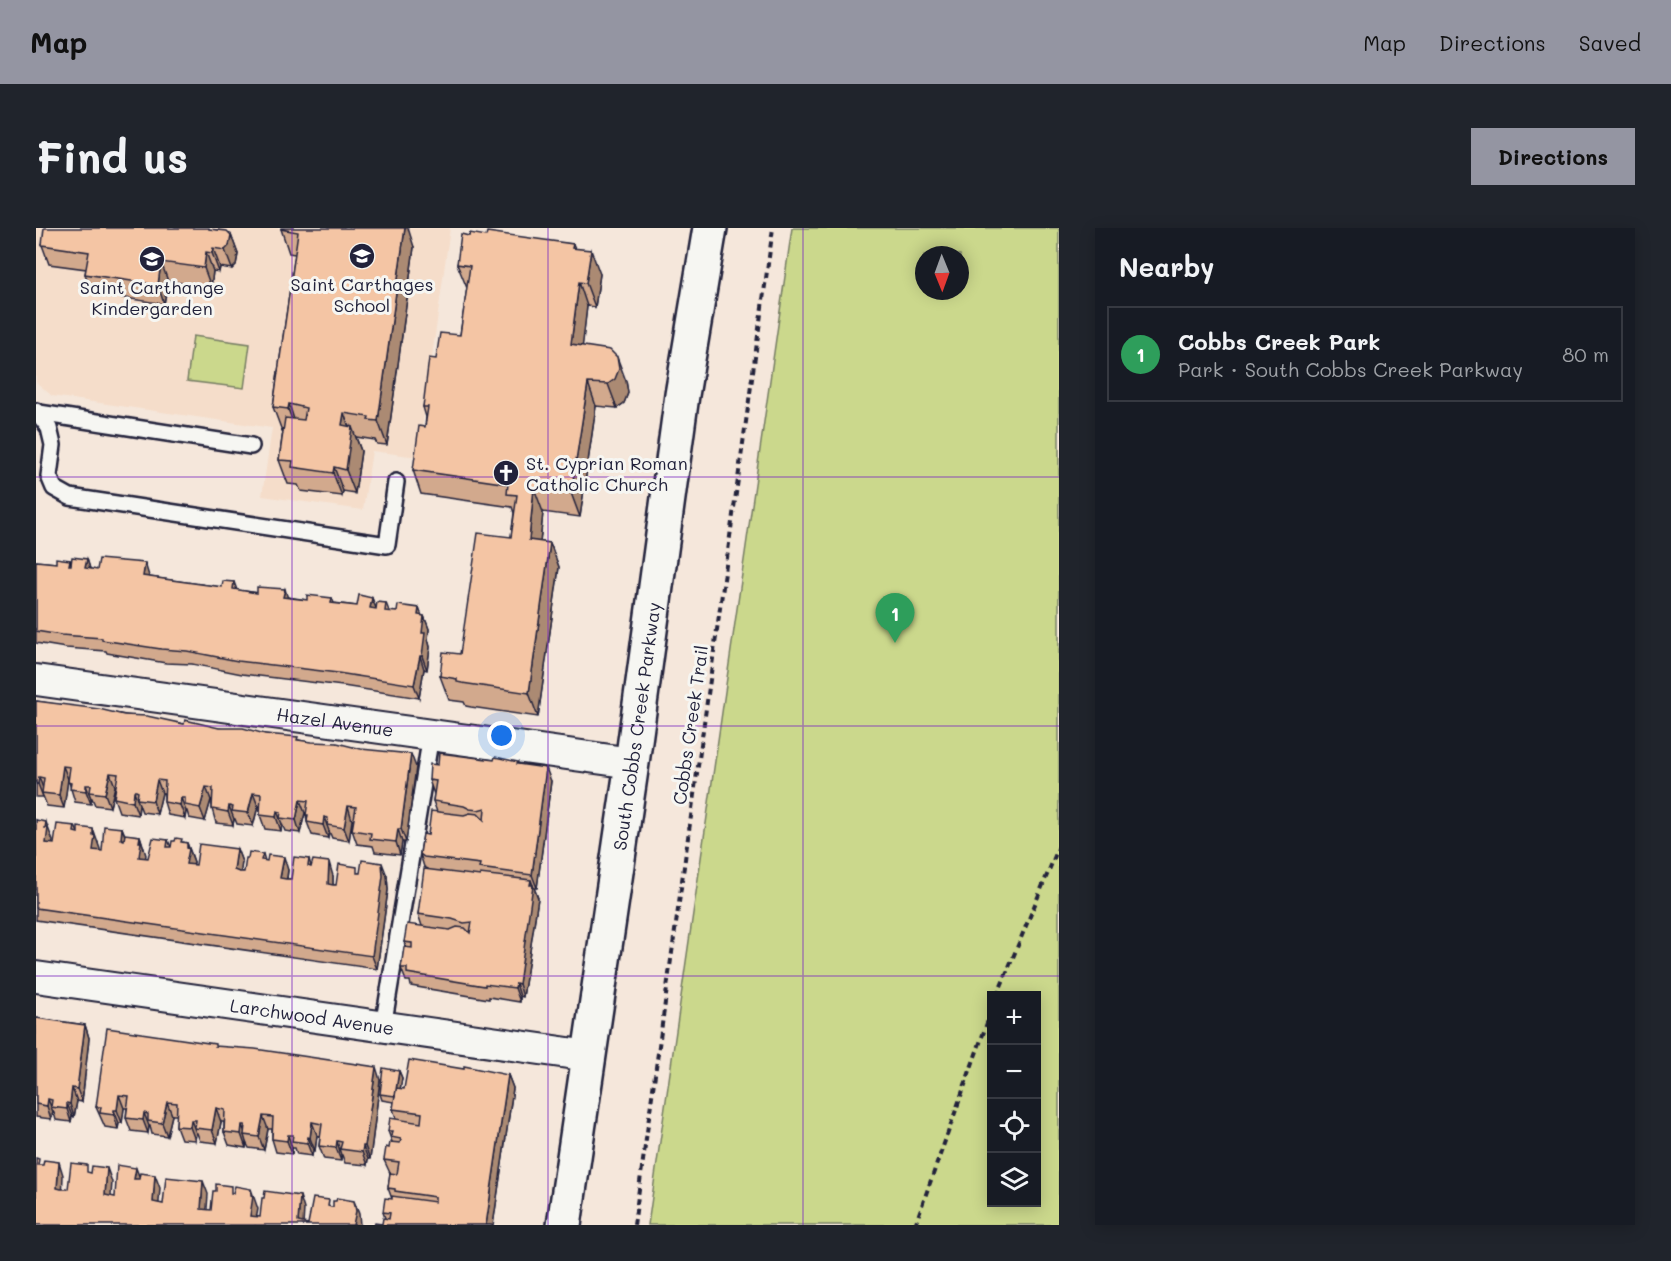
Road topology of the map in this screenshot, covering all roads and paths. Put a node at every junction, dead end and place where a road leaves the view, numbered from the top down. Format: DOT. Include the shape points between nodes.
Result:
graph roads {
  1 [pos="710,228"];
  2 [pos="773,228"];
  3 [pos="37,412"];
  4 [pos="251,446"];
  5 [pos="396,482"];
  6 [pos="36,680"];
  7 [pos="431,735"];
  8 [pos="633,763"];
  9 [pos="1059,846"];
  10 [pos="36,977"];
  11 [pos="999,991"];
  12 [pos="987,1023"];
  13 [pos="383,1027"];
  14 [pos="589,1056"];
  15 [pos="564,1225"];
  16 [pos="634,1225"];
  17 [pos="915,1225"];
  1 -- 8 [label="main road, South Cobbs Creek Parkway" via="682,395"];
  2 -- 16 [label="path, Cobbs Creek Trail"];
  3 -- 4 [label="lane"];
  3 -- 5 [label="lane" via="49,428 53,445 49,476 54,488 70,497 387,545"];
  6 -- 7 [label="street, Hazel Avenue"];
  7 -- 8 [label="street, Hazel Avenue"];
  7 -- 13 [label="lane"];
  8 -- 14 [label="main road, South Cobbs Creek Parkway"];
  9 -- 11 [label="path"];
  10 -- 13 [label="street, Larchwood Avenue"];
  12 -- 17 [label="path"];
  13 -- 14 [label="street, Larchwood Avenue"];
  14 -- 15 [label="main road, South Cobbs Creek Parkway"];
}
